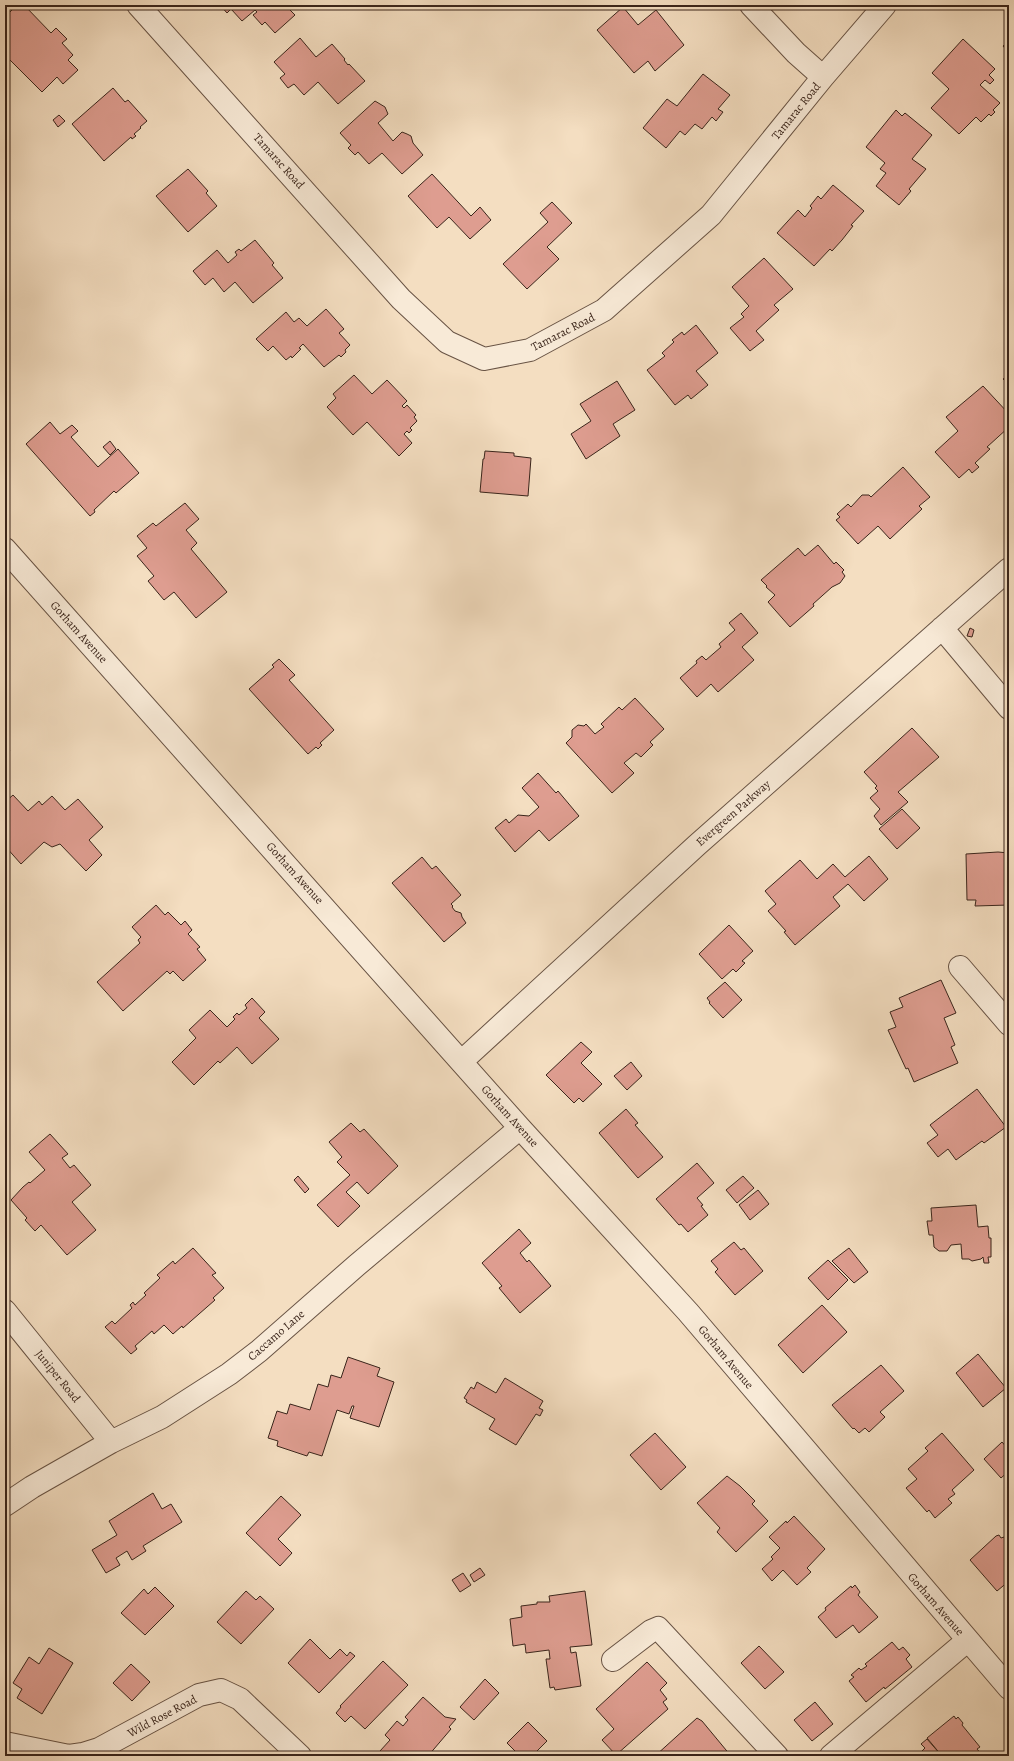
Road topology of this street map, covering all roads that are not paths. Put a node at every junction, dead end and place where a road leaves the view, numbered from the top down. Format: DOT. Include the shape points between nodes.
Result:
graph roads {
  1 [pos="138,5"];
  2 [pos="751,5"];
  3 [pos="885,5"];
  4 [pos="823,77"];
  5 [pos="5,549"];
  6 [pos="1009,569"];
  7 [pos="942,628"];
  8 [pos="1009,708"];
  9 [pos="960,967"];
  10 [pos="1009,1024"];
  11 [pos="462,1061"];
  12 [pos="520,1128"];
  13 [pos="5,1311"];
  14 [pos="111,1442"];
  15 [pos="5,1505"];
  16 [pos="968,1640"];
  17 [pos="613,1660"];
  18 [pos="1009,1688"];
  19 [pos="5,1743"];
  20 [pos="300,1756"];
  21 [pos="777,1756"];
  22 [pos="831,1756"];
  1 -- 4 [label="street, Tamarac Road" via="401,299 447,342 484,359 530,350 604,310 711,216"];
  2 -- 4 [label="street" via="796,53"];
  3 -- 4 [label="street, Tamarac Road"];
  5 -- 11 [label="street, Gorham Avenue"];
  6 -- 7 [label="street, Evergreen Parkway"];
  7 -- 8 [label="street"];
  7 -- 11 [label="street, Evergreen Parkway" via="697,845"];
  9 -- 10 [label="street"];
  11 -- 12 [label="street, Gorham Avenue"];
  12 -- 14 [label="street, Caccamo Lane" via="247,1360 201,1394 162,1418"];
  12 -- 16 [label="street, Gorham Avenue" via="688,1312"];
  13 -- 14 [label="street, Juniper Road"];
  14 -- 15 [label="street, Caccamo Lane"];
  16 -- 18 [label="street, Gorham Avenue"];
  16 -- 22 [label="street"];
  17 -- 21 [label="street" via="658,1628"];
  19 -- 20 [label="street, Wild Rose Road" via="69,1756 83,1754 100,1749 199,1696 221,1690 240,1699"];
}
